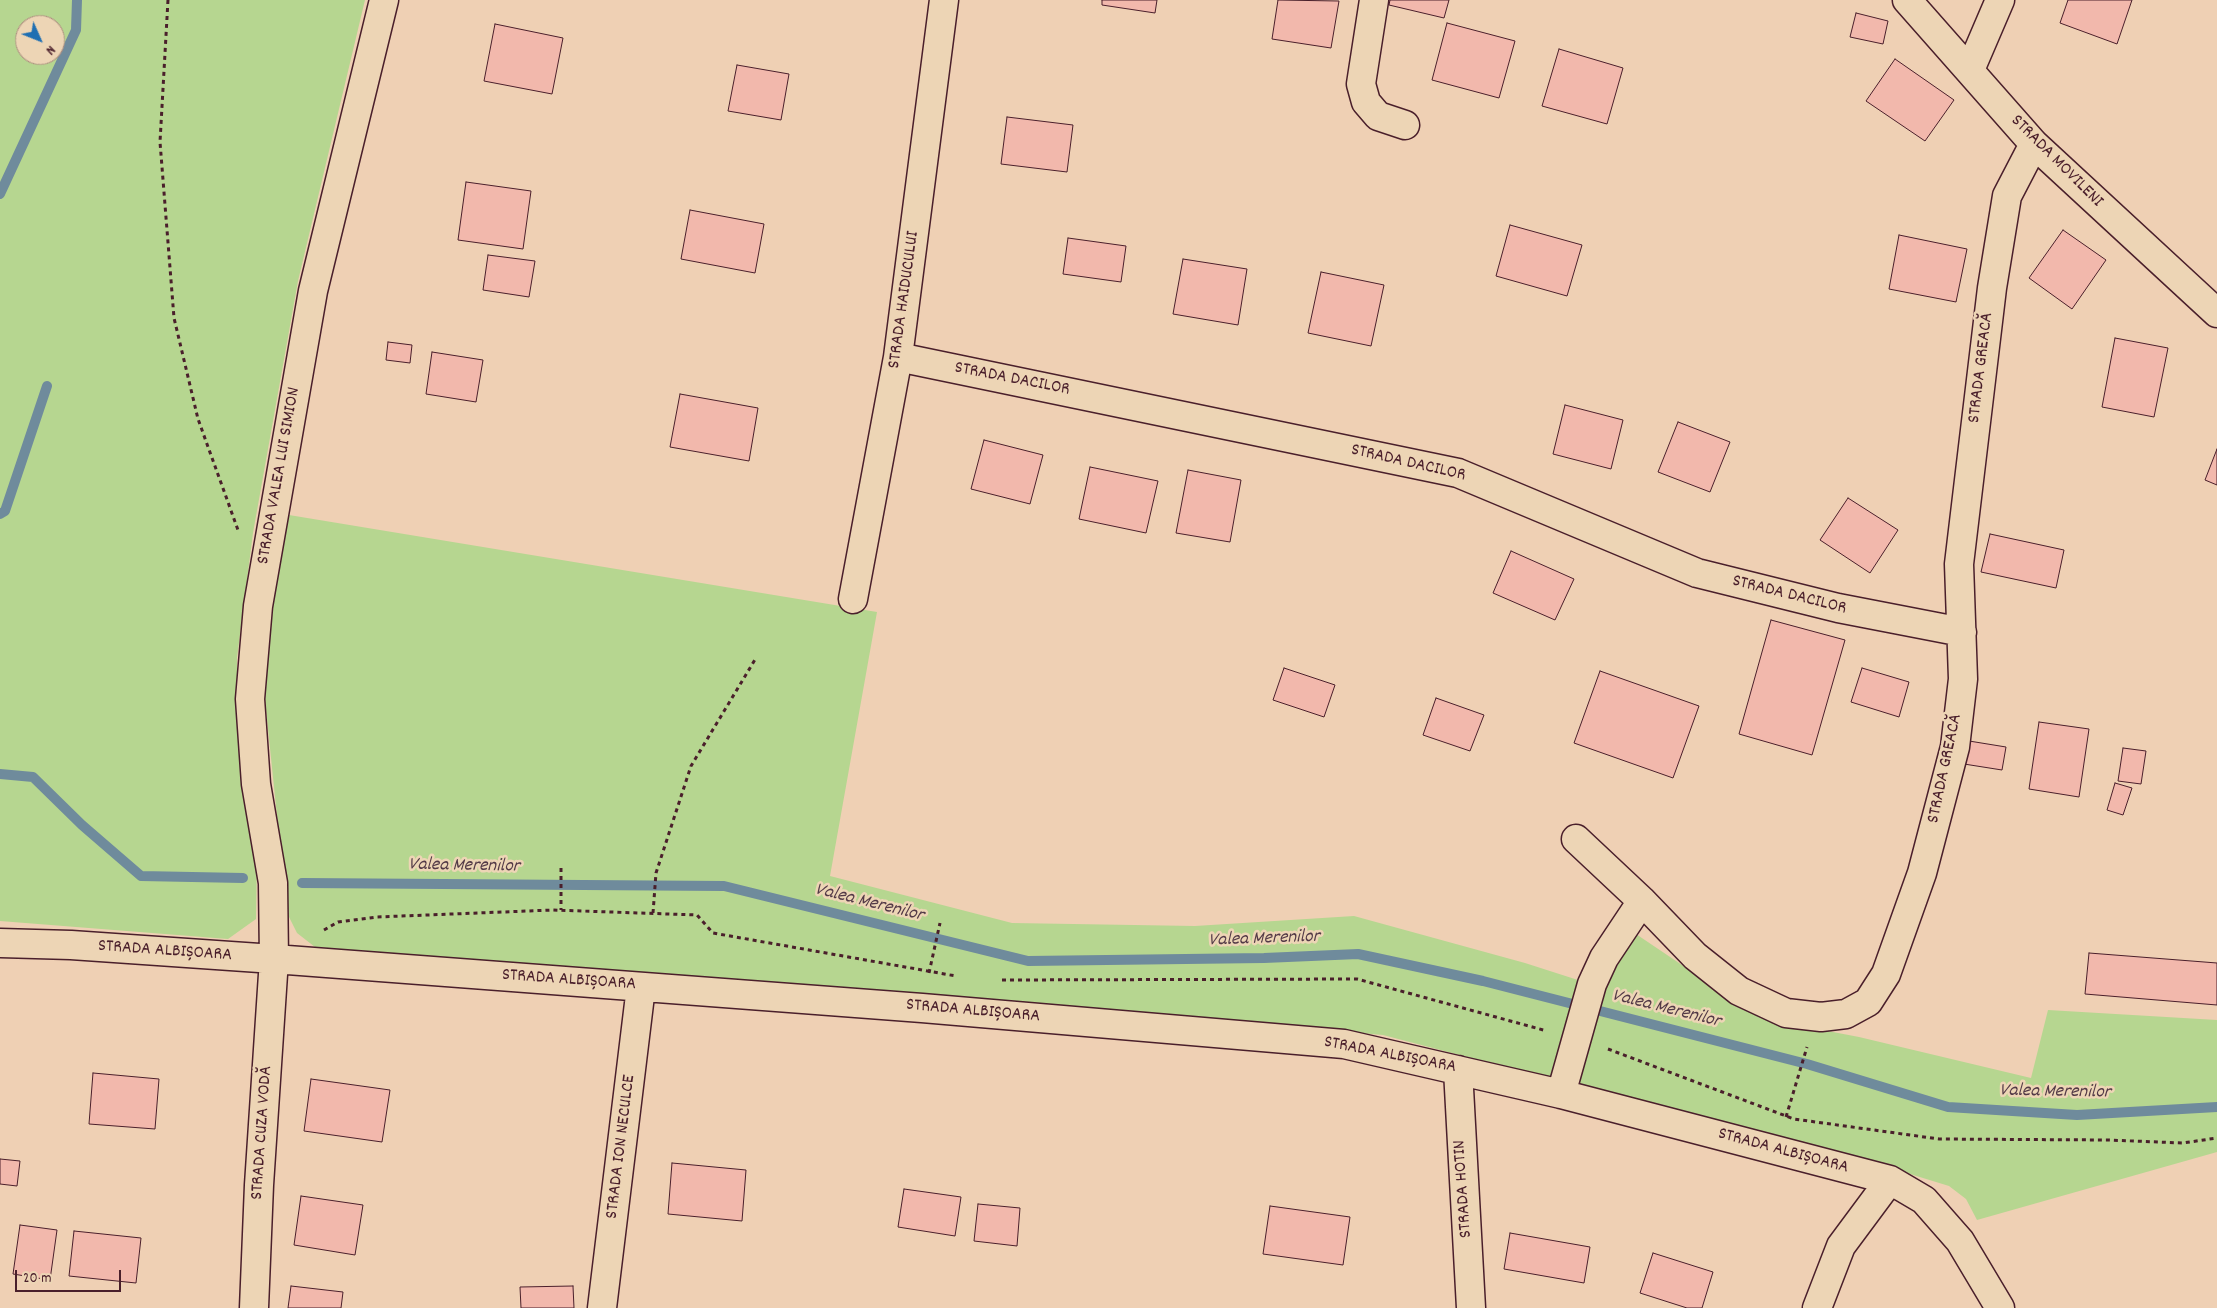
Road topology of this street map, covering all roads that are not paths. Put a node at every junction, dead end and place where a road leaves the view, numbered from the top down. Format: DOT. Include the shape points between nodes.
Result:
graph roads {
  1 [pos="384,0"];
  2 [pos="944,0"];
  3 [pos="1374,0"];
  4 [pos="1906,0"];
  5 [pos="2000,0"];
  6 [pos="1970,70"];
  7 [pos="1405,125"];
  8 [pos="2034,144"];
  9 [pos="2217,313"];
  10 [pos="898,357"];
  11 [pos="853,599"];
  12 [pos="1962,632"];
  13 [pos="1576,840"];
  14 [pos="1642,901"];
  15 [pos="0,943"];
  16 [pos="274,959"];
  17 [pos="641,987"];
  18 [pos="1458,1070"];
  19 [pos="1561,1094"];
  20 [pos="1890,1180"];
  21 [pos="254,1308"];
  22 [pos="602,1308"];
  23 [pos="1471,1308"];
  24 [pos="1817,1308"];
  25 [pos="2000,1308"];
  1 -- 16 [label="street, STRADA VALEA LUI SIMION" via="312,291 258,606 250,699 256,784 273,883"];
  2 -- 10 [label="street, STRADA HAIDUCULUI"];
  3 -- 7 [label="street" via="1361,84 1366,102 1378,116"];
  4 -- 6 [label="street, STRADA MOVILENI"];
  5 -- 6 [label="street"];
  6 -- 8 [label="street, STRADA MOVILENI"];
  8 -- 9 [label="street, STRADA MOVILENI"];
  8 -- 12 [label="street, STRADA GREACĂ" via="2007,196 1992,288 1960,555"];
  10 -- 11 [label="street, STRADA HAIDUCULUI"];
  10 -- 12 [label="street, STRADA DACILOR" via="1458,473 1697,573 1838,608"];
  12 -- 14 [label="street, STRADA GREACĂ" via="1964,679 1955,747 1922,873 1886,974 1868,1002 1846,1014 1821,1017 1786,1013 1739,991 1695,956"];
  13 -- 14 [label="street, STRADA GREACĂ"];
  14 -- 19 [label="street" via="1604,958 1592,984"];
  15 -- 16 [label="street, STRADA ALBIȘOARA"];
  16 -- 17 [label="street, STRADA ALBIȘOARA"];
  16 -- 21 [label="street, STRADA CUZA VODĂ"];
  17 -- 18 [label="street, STRADA ALBIȘOARA" via="1344,1044"];
  17 -- 22 [label="street, STRADA ION NECULCE"];
  18 -- 19 [label="street, STRADA ALBIȘOARA"];
  18 -- 23 [label="street, STRADA HOTIN"];
  19 -- 20 [label="street, STRADA ALBIȘOARA"];
  20 -- 24 [label="street" via="1841,1246"];
  20 -- 25 [label="street, STRADA ALBIȘOARA" via="1924,1200 1960,1241"];
}
